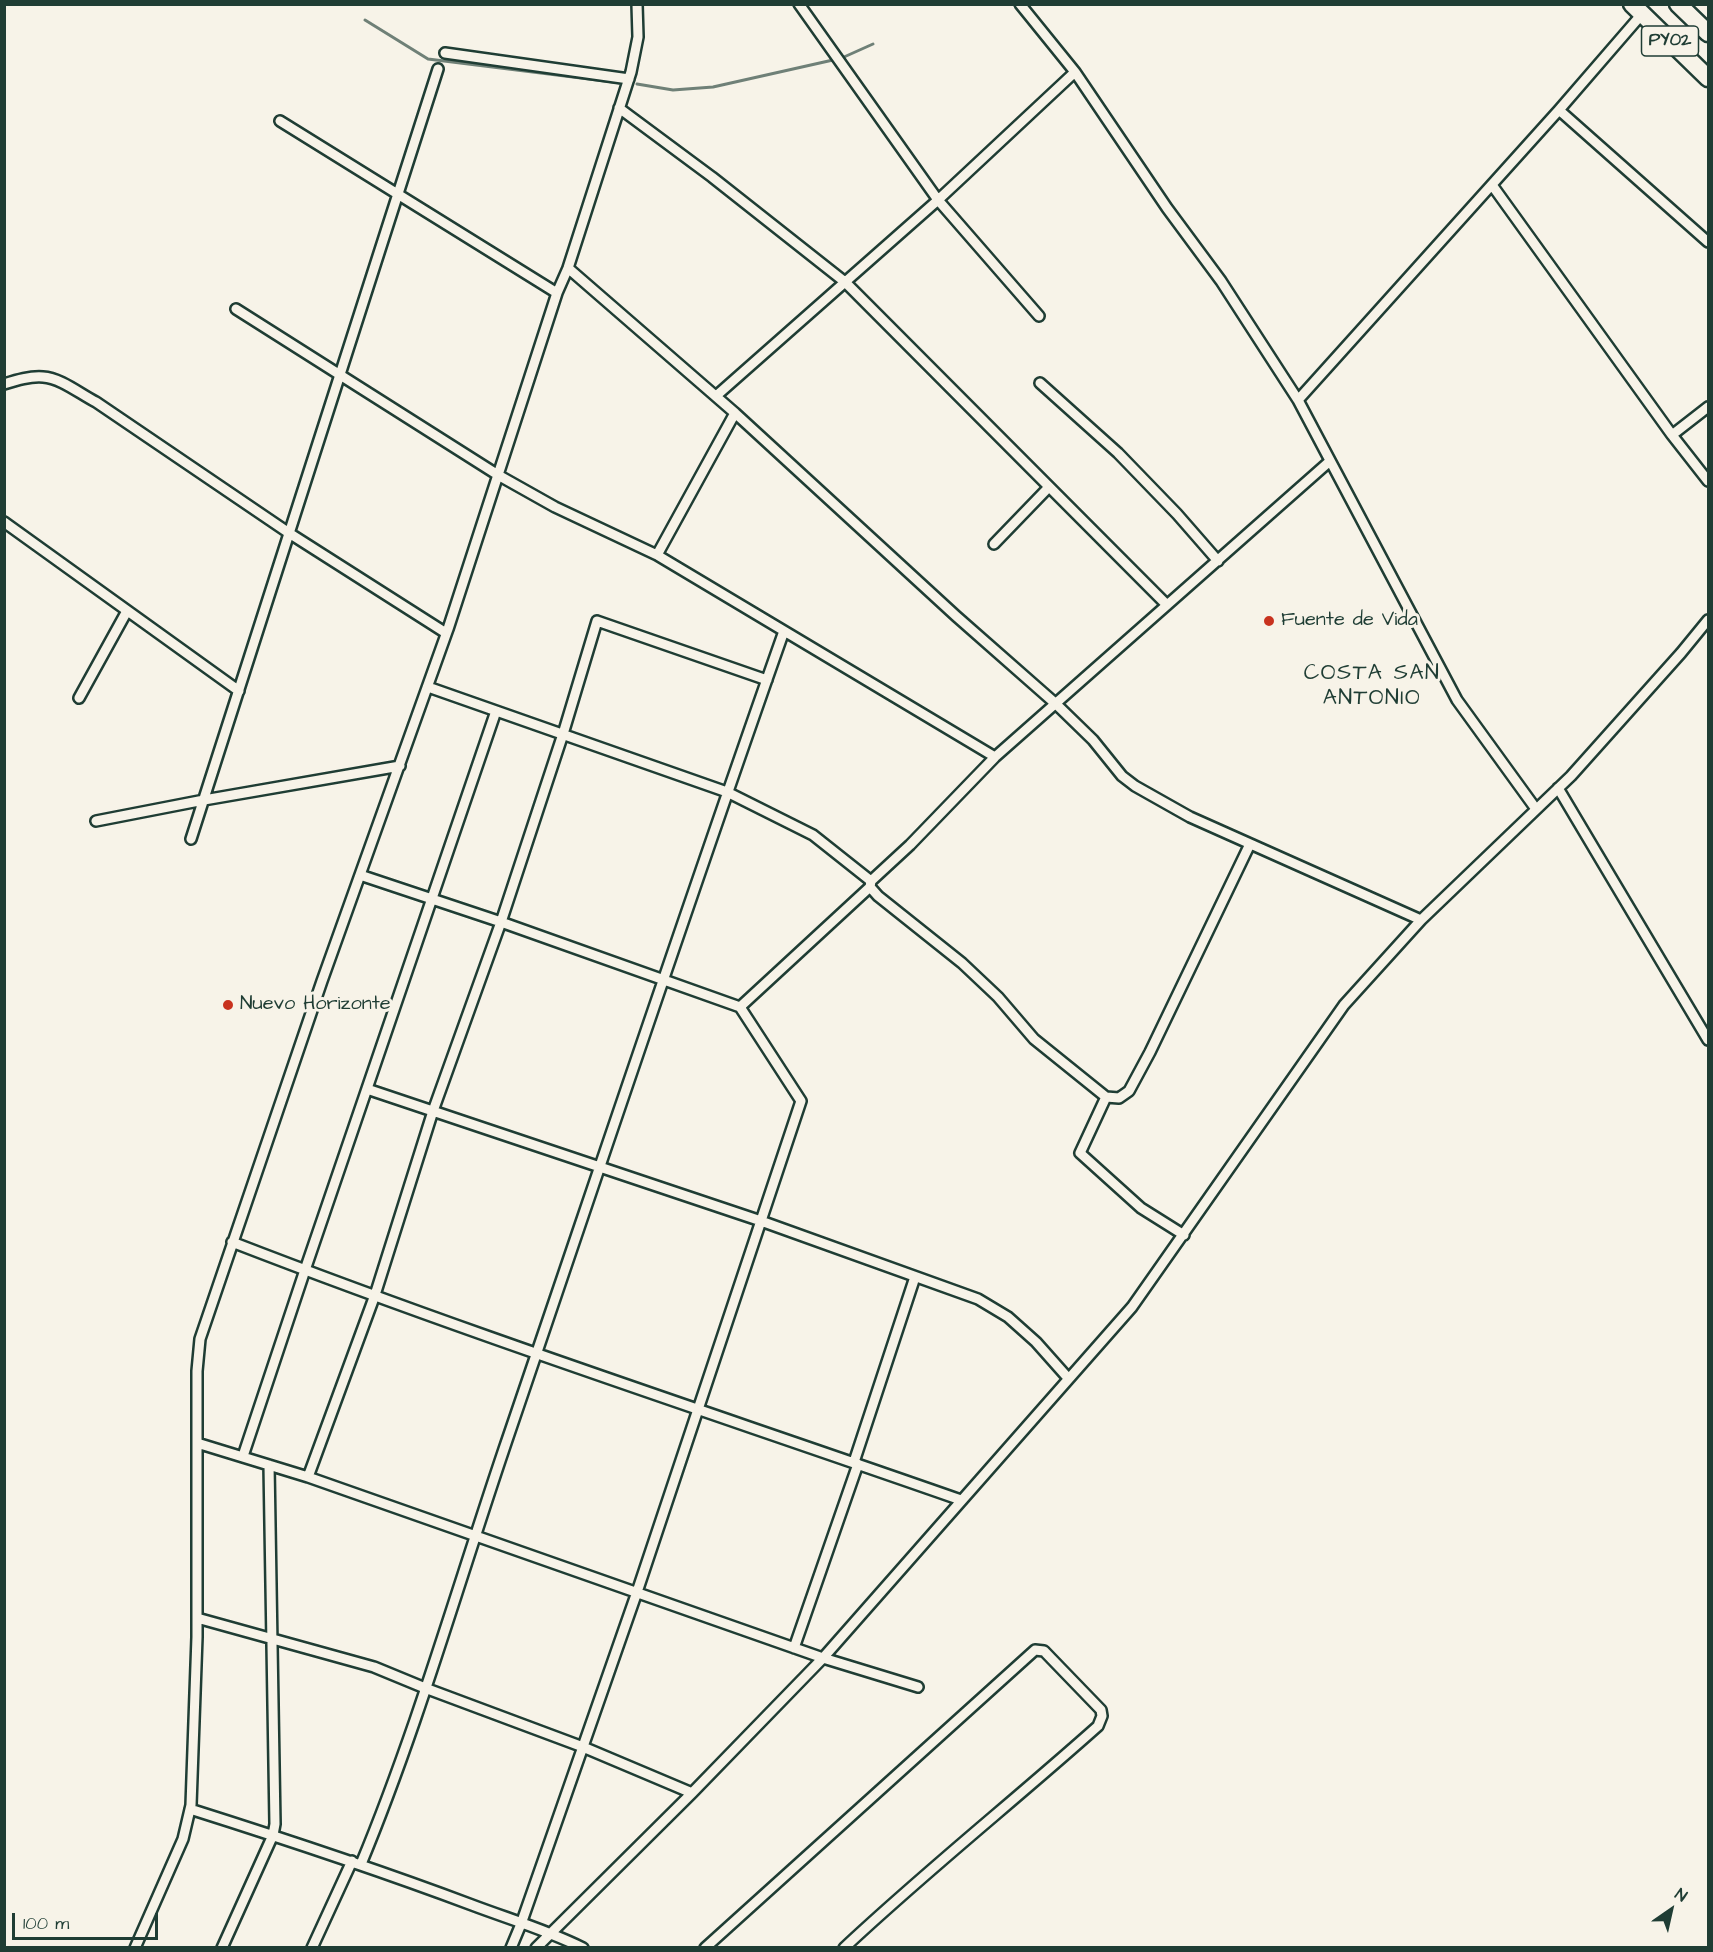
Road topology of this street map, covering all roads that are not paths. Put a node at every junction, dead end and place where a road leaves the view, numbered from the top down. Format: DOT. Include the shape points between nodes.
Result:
graph roads {
  1 [pos="638,4"];
  2 [pos="799,4"];
  3 [pos="1020,4"];
  4 [pos="1678,4"];
  5 [pos="1637,9"];
  6 [pos="1708,33"];
  7 [pos="445,53"];
  8 [pos="438,69"];
  9 [pos="1075,72"];
  10 [pos="1708,78"];
  11 [pos="629,80"];
  12 [pos="619,108"];
  13 [pos="1560,110"];
  14 [pos="280,121"];
  15 [pos="1492,185"];
  16 [pos="398,194"];
  17 [pos="938,200"];
  18 [pos="1708,242"];
  19 [pos="568,268"];
  20 [pos="845,282"];
  21 [pos="557,293"];
  22 [pos="236,309"];
  23 [pos="1039,316"];
  24 [pos="340,374"];
  25 [pos="1040,383"];
  26 [pos="4,384"];
  27 [pos="716,396"];
  28 [pos="1298,400"];
  29 [pos="1708,407"];
  30 [pos="735,413"];
  31 [pos="1672,435"];
  32 [pos="1330,461"];
  33 [pos="498,475"];
  34 [pos="1708,481"];
  35 [pos="1048,488"];
  36 [pos="4,522"];
  37 [pos="289,533"];
  38 [pos="994,544"];
  39 [pos="657,555"];
  40 [pos="1218,561"];
  41 [pos="1167,605"];
  42 [pos="127,611"];
  43 [pos="1708,620"];
  44 [pos="784,631"];
  45 [pos="446,633"];
  46 [pos="767,680"];
  47 [pos="428,687"];
  48 [pos="239,691"];
  49 [pos="79,698"];
  50 [pos="1056,704"];
  51 [pos="496,711"];
  52 [pos="562,734"];
  53 [pos="995,757"];
  54 [pos="400,766"];
  55 [pos="1558,788"];
  56 [pos="727,792"];
  57 [pos="204,800"];
  58 [pos="1536,809"];
  59 [pos="96,821"];
  60 [pos="191,840"];
  61 [pos="1250,844"];
  62 [pos="360,875"];
  63 [pos="871,884"];
  64 [pos="432,898"];
  65 [pos="1420,920"];
  66 [pos="501,922"];
  67 [pos="663,980"];
  68 [pos="740,1006"];
  69 [pos="1708,1040"];
  70 [pos="367,1089"];
  71 [pos="1106,1097"];
  72 [pos="433,1111"];
  73 [pos="600,1167"];
  74 [pos="761,1221"];
  75 [pos="1184,1235"];
  76 [pos="232,1242"];
  77 [pos="305,1270"];
  78 [pos="915,1277"];
  79 [pos="375,1295"];
  80 [pos="537,1353"];
  81 [pos="1068,1378"];
  82 [pos="698,1409"];
  83 [pos="197,1443"];
  84 [pos="243,1456"];
  85 [pos="856,1463"];
  86 [pos="269,1465"];
  87 [pos="308,1477"];
  88 [pos="961,1500"];
  89 [pos="475,1536"];
  90 [pos="637,1592"];
  91 [pos="197,1618"];
  92 [pos="273,1640"];
  93 [pos="795,1648"];
  94 [pos="823,1658"];
  95 [pos="918,1687"];
  96 [pos="425,1688"];
  97 [pos="583,1747"];
  98 [pos="692,1793"];
  99 [pos="190,1809"];
  100 [pos="273,1835"];
  101 [pos="356,1862"];
  102 [pos="521,1924"];
  103 [pos="552,1932"];
  104 [pos="135,1947"];
  105 [pos="222,1947"];
  106 [pos="312,1947"];
  107 [pos="511,1947"];
  108 [pos="536,1947"];
  109 [pos="583,1947"];
  110 [pos="705,1947"];
  111 [pos="844,1947"];
  1 -- 11 [label="street" via="639,36"];
  2 -- 17 [label="street"];
  3 -- 9 [label="street"];
  4 -- 6 [label="highway, PY02"];
  5 -- 10 [label="highway, PY02"];
  5 -- 13 [label="street"];
  7 -- 11 [label="street"];
  8 -- 16 [label="street"];
  9 -- 17 [label="street"];
  9 -- 28 [label="street" via="1221,281"];
  11 -- 12 [label="street"];
  12 -- 19 [label="street"];
  12 -- 20 [label="street"];
  13 -- 15 [label="street"];
  13 -- 18 [label="street"];
  14 -- 16 [label="street"];
  15 -- 28 [label="street"];
  15 -- 31 [label="street"];
  16 -- 21 [label="street"];
  16 -- 24 [label="street"];
  17 -- 20 [label="street"];
  17 -- 23 [label="street"];
  19 -- 21 [label="street"];
  19 -- 27 [label="street"];
  20 -- 27 [label="street"];
  20 -- 35 [label="street"];
  21 -- 33 [label="street"];
  22 -- 24 [label="street"];
  24 -- 33 [label="street"];
  24 -- 37 [label="street"];
  25 -- 40 [label="street" via="1118,453"];
  26 -- 37 [label="street" via="44,377 64,385 96,402"];
  27 -- 30 [label="street"];
  28 -- 32 [label="street"];
  29 -- 31 [label="street"];
  30 -- 39 [label="street"];
  30 -- 50 [label="street"];
  31 -- 34 [label="street"];
  32 -- 40 [label="street"];
  32 -- 58 [label="street" via="1457,700"];
  33 -- 39 [label="street"];
  33 -- 45 [label="street"];
  35 -- 38 [label="street"];
  35 -- 41 [label="street"];
  36 -- 42 [label="street"];
  37 -- 45 [label="street"];
  37 -- 48 [label="street"];
  39 -- 44 [label="street"];
  40 -- 41 [label="street"];
  41 -- 50 [label="street"];
  42 -- 48 [label="street"];
  42 -- 49 [label="street"];
  43 -- 55 [label="street"];
  44 -- 46 [label="street"];
  44 -- 53 [label="street"];
  45 -- 47 [label="street"];
  46 -- 52 [label="street" via="597,621"];
  46 -- 56 [label="street"];
  47 -- 51 [label="street"];
  47 -- 54 [label="street"];
  48 -- 57 [label="street"];
  50 -- 53 [label="street"];
  50 -- 61 [label="street" via="1135,786 1190,818"];
  51 -- 52 [label="street"];
  51 -- 64 [label="street"];
  52 -- 56 [label="street"];
  52 -- 66 [label="street"];
  53 -- 63 [label="street"];
  54 -- 57 [label="street"];
  54 -- 62 [label="street"];
  55 -- 58 [label="street"];
  55 -- 69 [label="street"];
  56 -- 63 [label="street" via="813,835"];
  56 -- 67 [label="street"];
  57 -- 59 [label="street"];
  57 -- 60 [label="street"];
  58 -- 65 [label="street"];
  61 -- 65 [label="street"];
  61 -- 71 [label="street" via="1129,1091 1119,1098"];
  62 -- 64 [label="street"];
  62 -- 76 [label="street"];
  63 -- 68 [label="street"];
  63 -- 71 [label="street" via="878,896 998,997 1034,1039"];
  64 -- 66 [label="street"];
  64 -- 70 [label="street"];
  65 -- 75 [label="street" via="1344,1005"];
  66 -- 67 [label="street"];
  66 -- 72 [label="street"];
  67 -- 68 [label="street"];
  67 -- 73 [label="street"];
  68 -- 74 [label="street" via="801,1101"];
  70 -- 72 [label="street"];
  70 -- 77 [label="street"];
  71 -- 75 [label="street" via="1080,1153 1141,1208"];
  72 -- 73 [label="street"];
  72 -- 79 [label="street"];
  73 -- 74 [label="street"];
  73 -- 80 [label="street"];
  74 -- 78 [label="street"];
  74 -- 82 [label="street"];
  75 -- 81 [label="street" via="1132,1307"];
  76 -- 77 [label="street"];
  76 -- 83 [label="street" via="200,1339"];
  77 -- 79 [label="street"];
  77 -- 84 [label="street"];
  78 -- 81 [label="street" via="978,1299 1008,1317"];
  78 -- 85 [label="street"];
  79 -- 80 [label="street"];
  79 -- 87 [label="street"];
  80 -- 82 [label="street"];
  80 -- 89 [label="street"];
  81 -- 88 [label="street"];
  82 -- 85 [label="street"];
  82 -- 90 [label="street"];
  83 -- 84 [label="street"];
  83 -- 91 [label="street"];
  84 -- 86 [label="street"];
  85 -- 88 [label="street"];
  85 -- 93 [label="street"];
  86 -- 87 [label="street"];
  86 -- 92 [label="street"];
  87 -- 89 [label="street"];
  88 -- 94 [label="street"];
  89 -- 90 [label="street"];
  89 -- 96 [label="street"];
  90 -- 93 [label="street"];
  90 -- 97 [label="street"];
  91 -- 92 [label="street"];
  91 -- 99 [label="street"];
  92 -- 96 [label="street" via="374,1667"];
  92 -- 100 [label="street"];
  93 -- 94 [label="street"];
  94 -- 95 [label="street"];
  94 -- 98 [label="street"];
  96 -- 97 [label="street"];
  96 -- 101 [label="street" via="405,1750"];
  97 -- 98 [label="street"];
  97 -- 102 [label="street"];
  98 -- 103 [label="street"];
  99 -- 100 [label="street"];
  99 -- 104 [label="street" via="183,1839"];
  100 -- 101 [label="street"];
  100 -- 105 [label="street"];
  101 -- 102 [label="street"];
  101 -- 106 [label="street"];
  102 -- 103 [label="street"];
  102 -- 107 [label="street"];
  103 -- 108 [label="street"];
  103 -- 109 [label="street"];
  110 -- 111 [label="street" via="1035,1650 1044,1651 1101,1710 1098,1726"];
}
